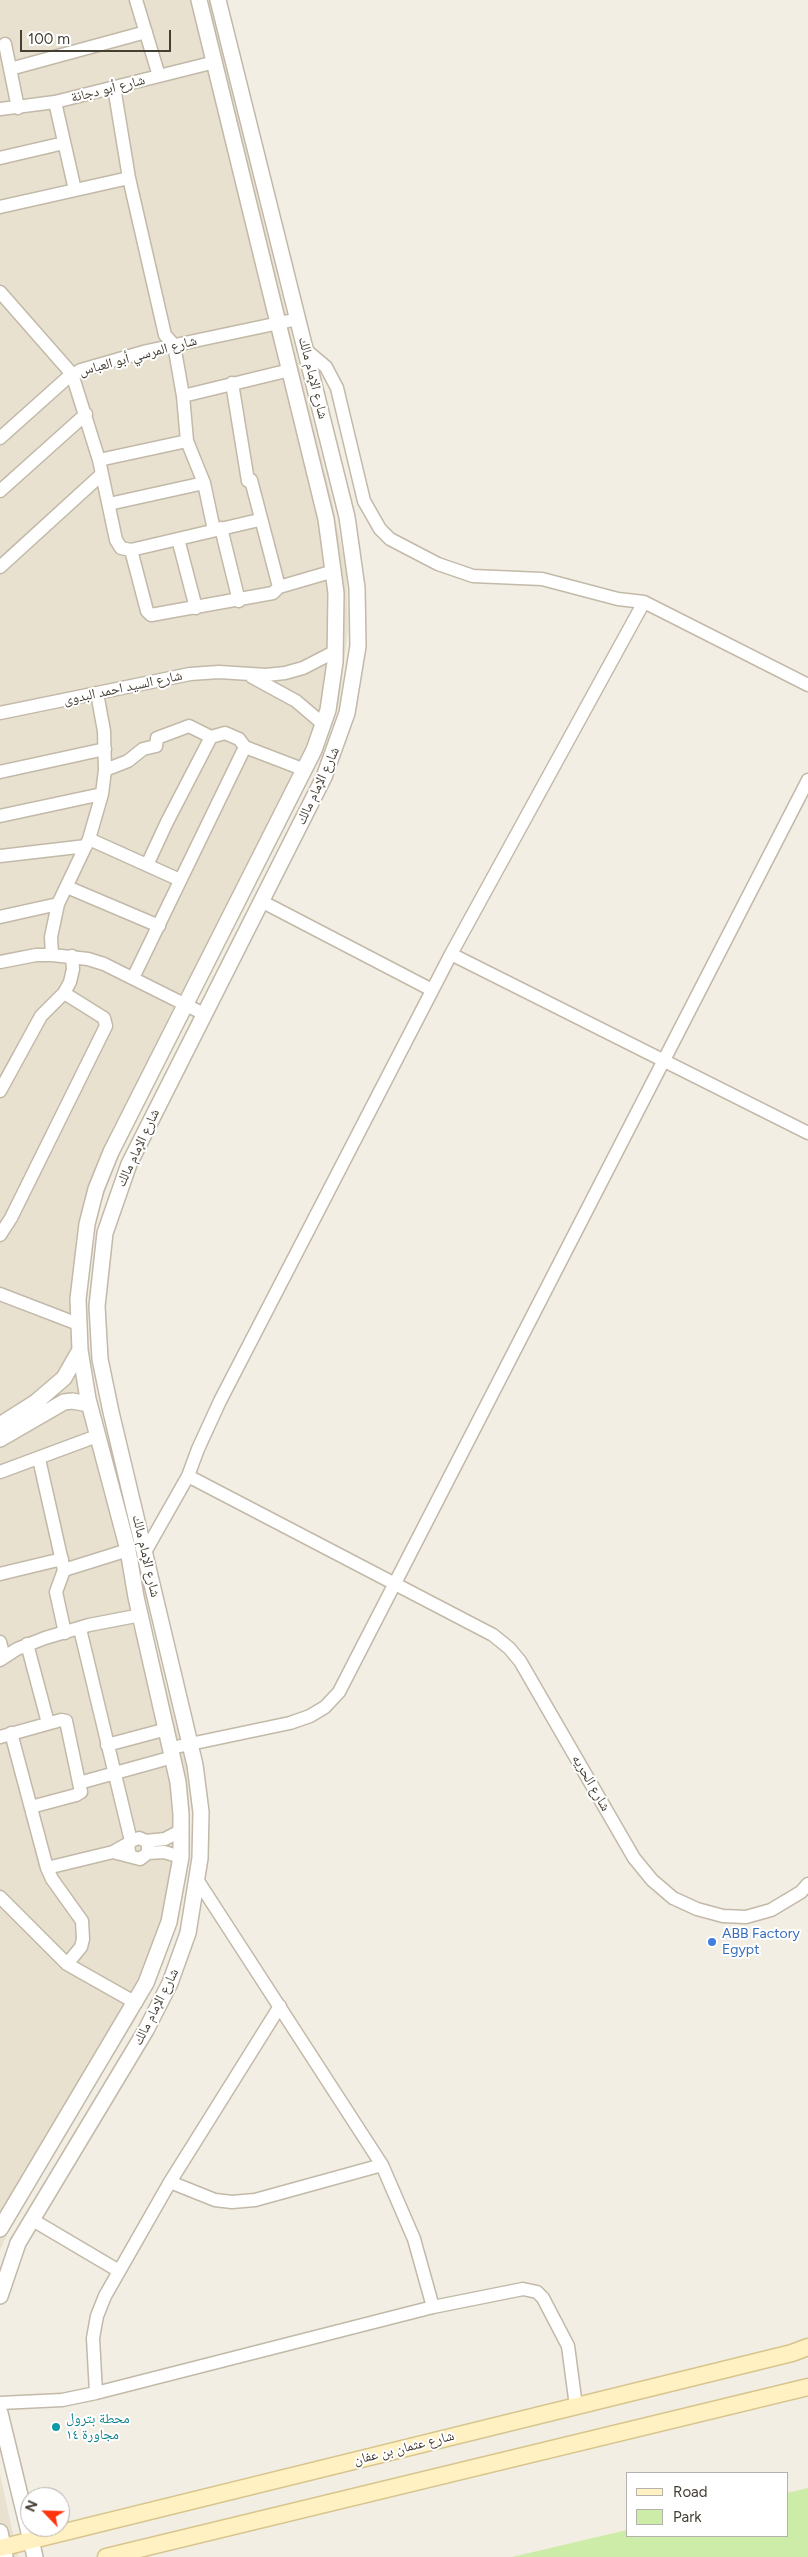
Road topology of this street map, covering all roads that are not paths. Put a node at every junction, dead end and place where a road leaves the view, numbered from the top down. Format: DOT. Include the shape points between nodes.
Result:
graph roads {
  1 [pos="136,0"];
  2 [pos="199,0"];
  3 [pos="218,0"];
  4 [pos="146,32"];
  5 [pos="5,44"];
  6 [pos="215,62"];
  7 [pos="10,69"];
  8 [pos="159,76"];
  9 [pos="114,88"];
  10 [pos="55,102"];
  11 [pos="18,108"];
  12 [pos="0,109"];
  13 [pos="64,143"];
  14 [pos="0,158"];
  15 [pos="129,178"];
  16 [pos="74,190"];
  17 [pos="0,207"];
  18 [pos="0,292"];
  19 [pos="298,319"];
  20 [pos="279,322"];
  21 [pos="174,346"];
  22 [pos="306,350"];
  23 [pos="290,370"];
  24 [pos="72,374"];
  25 [pos="232,383"];
  26 [pos="183,396"];
  27 [pos="86,414"];
  28 [pos="0,438"];
  29 [pos="187,441"];
  30 [pos="99,460"];
  31 [pos="102,474"];
  32 [pos="204,483"];
  33 [pos="0,491"];
  34 [pos="109,504"];
  35 [pos="260,520"];
  36 [pos="218,529"];
  37 [pos="178,539"];
  38 [pos="132,550"];
  39 [pos="0,567"];
  40 [pos="334,571"];
  41 [pos="278,587"];
  42 [pos="239,601"];
  43 [pos="644,602"];
  44 [pos="196,608"];
  45 [pos="336,651"];
  46 [pos="247,675"];
  47 [pos="808,685"];
  48 [pos="97,693"];
  49 [pos="0,713"];
  50 [pos="323,724"];
  51 [pos="211,737"];
  52 [pos="245,747"];
  53 [pos="105,749"];
  54 [pos="105,770"];
  55 [pos="306,770"];
  56 [pos="0,772"];
  57 [pos="808,780"];
  58 [pos="102,794"];
  59 [pos="0,816"];
  60 [pos="87,842"];
  61 [pos="0,856"];
  62 [pos="147,865"];
  63 [pos="180,880"];
  64 [pos="67,887"];
  65 [pos="261,901"];
  66 [pos="58,904"];
  67 [pos="0,917"];
  68 [pos="159,926"];
  69 [pos="52,954"];
  70 [pos="451,954"];
  71 [pos="72,956"];
  72 [pos="0,962"];
  73 [pos="133,978"];
  74 [pos="432,990"];
  75 [pos="64,993"];
  76 [pos="185,1004"];
  77 [pos="204,1014"];
  78 [pos="666,1060"];
  79 [pos="0,1091"];
  80 [pos="808,1133"];
  81 [pos="0,1235"];
  82 [pos="0,1294"];
  83 [pos="78,1324"];
  84 [pos="80,1350"];
  85 [pos="89,1404"];
  86 [pos="0,1425"];
  87 [pos="97,1436"];
  88 [pos="0,1439"];
  89 [pos="39,1459"];
  90 [pos="0,1472"];
  91 [pos="188,1476"];
  92 [pos="128,1550"];
  93 [pos="145,1552"];
  94 [pos="63,1564"];
  95 [pos="0,1574"];
  96 [pos="395,1584"];
  97 [pos="154,1591"];
  98 [pos="136,1596"];
  99 [pos="141,1615"];
  100 [pos="80,1629"];
  101 [pos="65,1633"];
  102 [pos="0,1642"];
  103 [pos="167,1643"];
  104 [pos="27,1644"];
  105 [pos="149,1648"];
  106 [pos="2,1658"];
  107 [pos="48,1723"];
  108 [pos="167,1728"];
  109 [pos="6,1735"];
  110 [pos="191,1744"];
  111 [pos="107,1745"];
  112 [pos="172,1753"];
  113 [pos="114,1774"];
  114 [pos="80,1783"];
  115 [pos="31,1807"];
  116 [pos="182,1830"];
  117 [pos="130,1846"];
  118 [pos="147,1847"];
  119 [pos="181,1857"];
  120 [pos="47,1868"];
  121 [pos="198,1881"];
  122 [pos="808,1884"];
  123 [pos="0,1898"];
  124 [pos="68,1964"];
  125 [pos="136,2003"];
  126 [pos="280,2006"];
  127 [pos="382,2165"];
  128 [pos="170,2182"];
  129 [pos="31,2219"];
  130 [pos="0,2229"];
  131 [pos="118,2271"];
  132 [pos="0,2296"];
  133 [pos="433,2307"];
  134 [pos="808,2347"];
  135 [pos="808,2387"];
  136 [pos="96,2394"];
  137 [pos="0,2403"];
  138 [pos="576,2406"];
  139 [pos="0,2413"];
  140 [pos="31,2541"];
  141 [pos="2,2546"];
  142 [pos="35,2557"];
  143 [pos="106,2557"];
  1 -- 4 [label="street"];
  2 -- 6 [label="street, شارع الإمام مالك"];
  3 -- 19 [label="street, شارع الإمام مالك"];
  4 -- 7 [label="street"];
  4 -- 8 [label="street"];
  5 -- 7 [label="street"];
  6 -- 8 [label="street, شارع أبو دجانة"];
  6 -- 20 [label="street, شارع الإمام مالك"];
  7 -- 11 [label="street"];
  8 -- 9 [label="street, شارع أبو دجانة"];
  9 -- 10 [label="street, شارع أبو دجانة"];
  9 -- 15 [label="street"];
  10 -- 11 [label="street, شارع أبو دجانة"];
  10 -- 13 [label="street"];
  11 -- 12 [label="street, شارع أبو دجانة"];
  13 -- 14 [label="street"];
  13 -- 16 [label="street"];
  15 -- 16 [label="street"];
  15 -- 21 [label="street" via="166,335"];
  16 -- 17 [label="street"];
  18 -- 24 [label="street"];
  19 -- 20 [label="street, شارع المرسي أبو العباس"];
  19 -- 22 [label="street, شارع الإمام مالك"];
  20 -- 21 [label="street, شارع المرسي أبو العباس"];
  20 -- 23 [label="street, شارع الإمام مالك"];
  21 -- 24 [label="street, شارع المرسي أبو العباس" via="118,358"];
  21 -- 26 [label="street"];
  22 -- 43 [label="street" via="326,366 336,388 364,501 380,529 390,539 420,556 474,576 542,579 618,599"];
  22 -- 65 [label="street, شارع الإمام مالك" via="352,541 358,646 354,680 337,745"];
  23 -- 25 [label="street"];
  23 -- 40 [label="street, شارع الإمام مالك" via="326,519"];
  24 -- 27 [label="street"];
  24 -- 28 [label="street, شارع المرسي أبو العباس"];
  25 -- 26 [label="street"];
  25 -- 35 [label="street" via="248,481 251,480"];
  26 -- 29 [label="street"];
  27 -- 30 [label="street"];
  27 -- 33 [label="street"];
  29 -- 30 [label="street"];
  29 -- 32 [label="street"];
  30 -- 31 [label="street"];
  31 -- 34 [label="street"];
  31 -- 39 [label="street"];
  32 -- 34 [label="street"];
  32 -- 36 [label="street"];
  34 -- 38 [label="street" via="118,544 125,550"];
  35 -- 36 [label="street"];
  35 -- 41 [label="street"];
  36 -- 37 [label="street"];
  36 -- 42 [label="street"];
  37 -- 38 [label="street"];
  37 -- 44 [label="street"];
  38 -- 44 [label="street" via="148,613"];
  40 -- 41 [label="street"];
  40 -- 45 [label="street, شارع الإمام مالك"];
  41 -- 42 [label="street" via="273,593"];
  42 -- 44 [label="street"];
  43 -- 47 [label="street"];
  43 -- 70 [label="street"];
  45 -- 46 [label="street, شارع السيد احمد البدوى" via="294,670"];
  45 -- 50 [label="street, شارع الإمام مالك" via="333,686"];
  46 -- 48 [label="street, شارع السيد احمد البدوى" via="197,673"];
  46 -- 50 [label="street, شارع السيد احمد البدوى" via="296,700"];
  48 -- 49 [label="street, شارع السيد احمد البدوى"];
  48 -- 53 [label="street"];
  50 -- 55 [label="street, شارع الإمام مالك"];
  51 -- 52 [label="street" via="225,733 239,739"];
  51 -- 54 [label="street" via="189,726 157,738 156,746 143,749 128,761"];
  51 -- 62 [label="street"];
  52 -- 55 [label="street"];
  52 -- 63 [label="street"];
  53 -- 54 [label="street"];
  53 -- 56 [label="street"];
  54 -- 58 [label="street"];
  55 -- 76 [label="street, شارع الإمام مالك"];
  57 -- 78 [label="street"];
  58 -- 59 [label="street"];
  58 -- 60 [label="street"];
  60 -- 61 [label="street"];
  60 -- 62 [label="street"];
  60 -- 64 [label="street"];
  62 -- 63 [label="street"];
  63 -- 68 [label="street"];
  64 -- 66 [label="street"];
  64 -- 68 [label="street"];
  65 -- 74 [label="street"];
  65 -- 77 [label="street, شارع الإمام مالك"];
  66 -- 67 [label="street"];
  66 -- 69 [label="street" via="51,937"];
  68 -- 73 [label="street"];
  69 -- 71 [label="street"];
  69 -- 72 [label="street"];
  70 -- 74 [label="street"];
  70 -- 78 [label="street"];
  71 -- 73 [label="street" via="104,964"];
  71 -- 75 [label="street" via="73,969"];
  73 -- 76 [label="street"];
  74 -- 91 [label="street" via="220,1401"];
  75 -- 79 [label="street" via="40,1016"];
  75 -- 81 [label="street" via="104,1018 106,1026 16,1209"];
  76 -- 77 [label="street"];
  76 -- 83 [label="street, شارع الإمام مالك" via="111,1152 96,1189 82,1249"];
  77 -- 93 [label="street, شارع الإمام مالك" via="119,1186 105,1233 98,1281 100,1359"];
  78 -- 80 [label="street"];
  78 -- 96 [label="street" via="519,1338"];
  82 -- 83 [label="street"];
  83 -- 84 [label="street, شارع الإمام مالك"];
  84 -- 85 [label="street, شارع الإمام مالك"];
  84 -- 86 [label="street" via="64,1378 36,1402"];
  85 -- 87 [label="street, شارع الإمام مالك"];
  85 -- 88 [label="street" via="64,1402"];
  87 -- 89 [label="street"];
  87 -- 92 [label="street, شارع الإمام مالك"];
  89 -- 90 [label="street"];
  89 -- 94 [label="street"];
  91 -- 93 [label="street"];
  91 -- 96 [label="street, شارع الحريه"];
  92 -- 94 [label="street"];
  92 -- 98 [label="street, شارع الإمام مالك"];
  93 -- 97 [label="street, شارع الإمام مالك"];
  94 -- 95 [label="street"];
  94 -- 101 [label="street" via="56,1592"];
  96 -- 110 [label="street" via="339,1692 325,1707 290,1723"];
  96 -- 122 [label="street, شارع الحريه" via="493,1635 509,1648 520,1661 634,1858 673,1898 723,1916 746,1917 771,1910 801,1892"];
  97 -- 98 [label="street" via="153,1596 145,1601"];
  97 -- 103 [label="street, شارع الإمام مالك"];
  98 -- 99 [label="street, شارع الإمام مالك"];
  99 -- 100 [label="street"];
  99 -- 105 [label="street, شارع الإمام مالك"];
  100 -- 101 [label="street"];
  100 -- 111 [label="street"];
  101 -- 104 [label="street"];
  102 -- 106 [label="street"];
  103 -- 105 [label="street" via="154,1640"];
  103 -- 110 [label="street, شارع الإمام مالك"];
  104 -- 106 [label="street"];
  104 -- 107 [label="street"];
  105 -- 108 [label="street, شارع الإمام مالك"];
  107 -- 109 [label="street"];
  107 -- 114 [label="street" via="66,1721"];
  108 -- 111 [label="street"];
  108 -- 112 [label="street, شارع الإمام مالك"];
  109 -- 115 [label="street"];
  110 -- 112 [label="street"];
  110 -- 121 [label="street, شارع الإمام مالك" via="201,1812"];
  111 -- 113 [label="street"];
  112 -- 113 [label="street"];
  112 -- 116 [label="street, شارع الإمام مالك"];
  113 -- 114 [label="street"];
  113 -- 117 [label="street"];
  114 -- 115 [label="street" via="78,1795"];
  115 -- 120 [label="street"];
  116 -- 118 [label="street"];
  116 -- 119 [label="street, شارع الإمام مالك"];
  117 -- 118 [label="street" via="139,1838"];
  117 -- 118 [label="street" via="140,1859"];
  117 -- 120 [label="street"];
  118 -- 119 [label="street"];
  119 -- 125 [label="street, شارع الإمام مالك" via="163,1943"];
  120 -- 124 [label="street" via="82,1921 81,1947"];
  121 -- 126 [label="street"];
  121 -- 129 [label="street, شارع الإمام مالك" via="188,1933 159,2007"];
  123 -- 124 [label="street"];
  124 -- 125 [label="street"];
  125 -- 130 [label="street, شارع الإمام مالك"];
  126 -- 127 [label="street"];
  126 -- 128 [label="street"];
  127 -- 128 [label="street" via="264,2197 232,2202 214,2200"];
  127 -- 133 [label="street" via="414,2239"];
  128 -- 131 [label="street"];
  129 -- 131 [label="street"];
  129 -- 132 [label="street, شارع الإمام مالك" via="15,2251"];
  131 -- 136 [label="street" via="97,2316 92,2338"];
  133 -- 136 [label="street"];
  133 -- 138 [label="street" via="523,2289 537,2292 568,2346"];
  134 -- 138 [label="main road, شارع عثمان بن عفان"];
  135 -- 143 [label="main road"];
  136 -- 137 [label="street" via="62,2400"];
  138 -- 140 [label="main road, شارع عثمان بن عفان"];
  139 -- 140 [label="street"];
  140 -- 141 [label="main road, شارع عثمان بن عفان"];
  140 -- 142 [label="street"];
}
